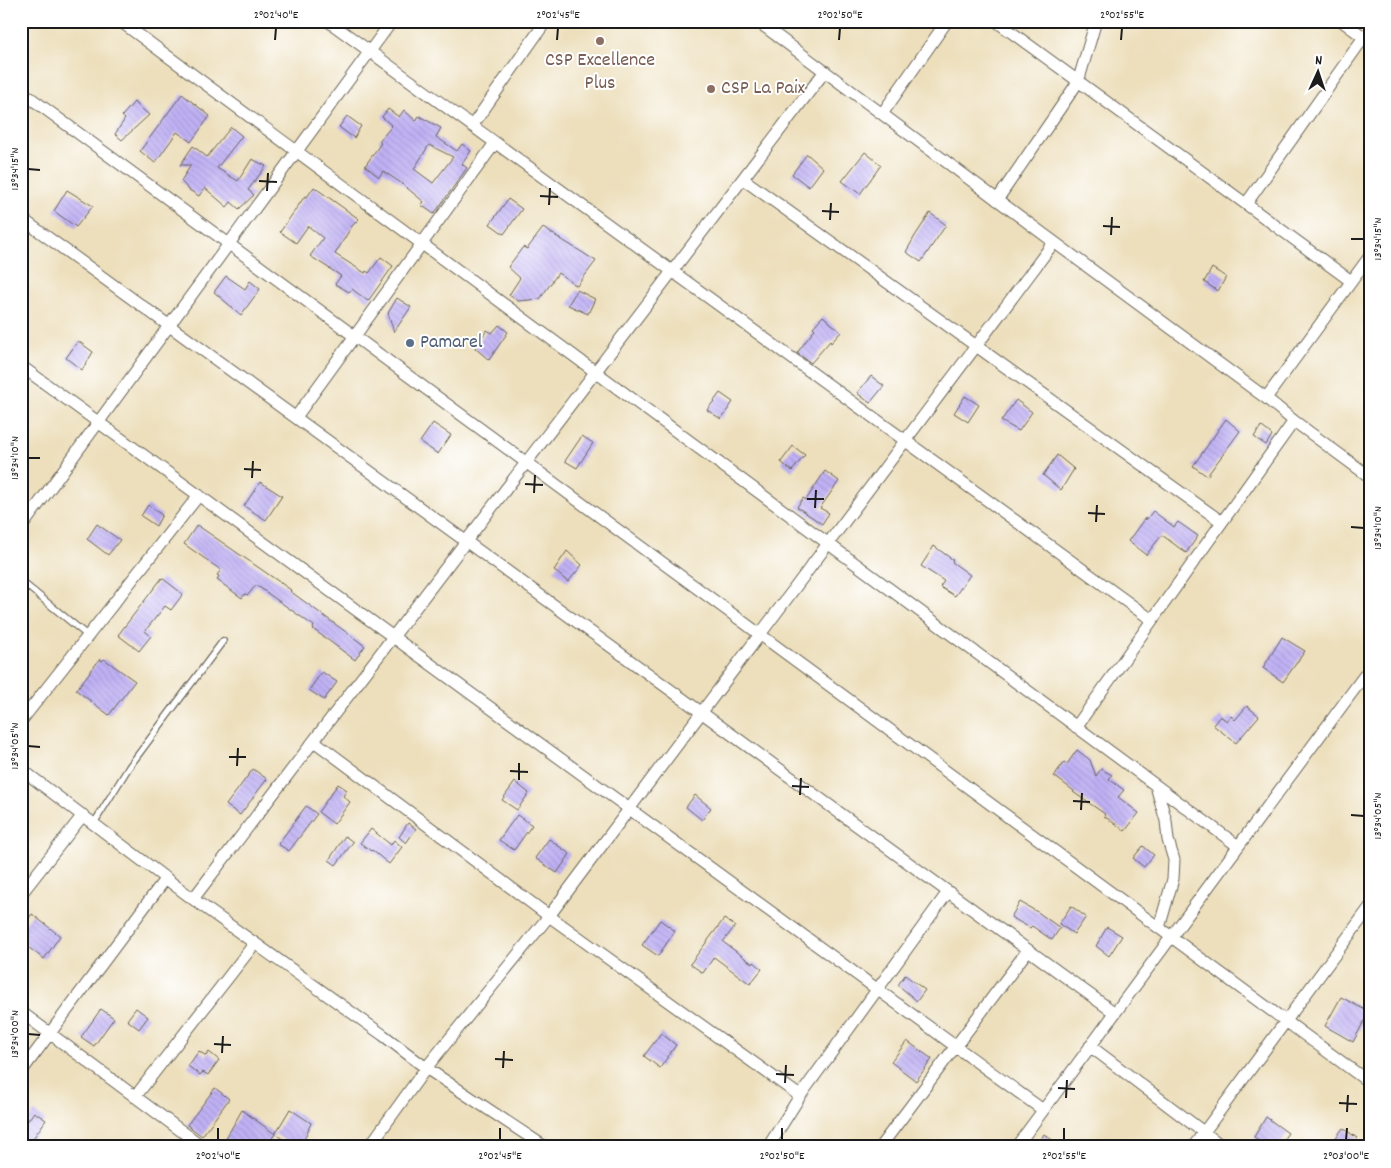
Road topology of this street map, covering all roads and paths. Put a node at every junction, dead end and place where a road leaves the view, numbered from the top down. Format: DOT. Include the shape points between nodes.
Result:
graph roads {
  1 [pos="120,21"];
  2 [pos="328,21"];
  3 [pos="392,21"];
  4 [pos="546,21"];
  5 [pos="757,21"];
  6 [pos="947,21"];
  7 [pos="997,21"];
  8 [pos="1096,21"];
  9 [pos="1342,21"];
  10 [pos="1367,40"];
  11 [pos="370,52"];
  12 [pos="825,72"];
  13 [pos="1078,82"];
  14 [pos="21,91"];
  15 [pos="882,114"];
  16 [pos="472,126"];
  17 [pos="495,143"];
  18 [pos="297,151"];
  19 [pos="743,179"];
  20 [pos="997,200"];
  21 [pos="1246,204"];
  22 [pos="21,218"];
  23 [pos="1054,242"];
  24 [pos="422,243"];
  25 [pos="229,244"];
  26 [pos="1370,256"];
  27 [pos="672,272"];
  28 [pos="1351,281"];
  29 [pos="169,326"];
  30 [pos="354,336"];
  31 [pos="976,346"];
  32 [pos="21,366"];
  33 [pos="596,372"];
  34 [pos="1266,398"];
  35 [pos="296,418"];
  36 [pos="1294,421"];
  37 [pos="99,422"];
  38 [pos="905,440"];
  39 [pos="526,462"];
  40 [pos="1370,478"];
  41 [pos="199,495"];
  42 [pos="26,512"];
  43 [pos="1222,522"];
  44 [pos="21,528"];
  45 [pos="466,542"];
  46 [pos="828,543"];
  47 [pos="21,581"];
  48 [pos="1152,620"];
  49 [pos="760,634"];
  50 [pos="88,636"];
  51 [pos="393,637"];
  52 [pos="223,640"];
  53 [pos="1370,668"];
  54 [pos="701,712"];
  55 [pos="21,721"];
  56 [pos="1076,726"];
  57 [pos="314,741"];
  58 [pos="21,769"];
  59 [pos="1156,786"];
  60 [pos="629,809"];
  61 [pos="84,816"];
  62 [pos="94,823"];
  63 [pos="1238,846"];
  64 [pos="166,878"];
  65 [pos="948,892"];
  66 [pos="21,894"];
  67 [pos="193,899"];
  68 [pos="1370,907"];
  69 [pos="549,916"];
  70 [pos="1159,928"];
  71 [pos="1171,937"];
  72 [pos="255,944"];
  73 [pos="1028,950"];
  74 [pos="877,990"];
  75 [pos="21,1012"];
  76 [pos="1114,1013"];
  77 [pos="1286,1021"];
  78 [pos="50,1033"];
  79 [pos="1090,1046"];
  80 [pos="956,1047"];
  81 [pos="426,1068"];
  82 [pos="21,1072"];
  83 [pos="1370,1082"];
  84 [pos="800,1096"];
  85 [pos="135,1097"];
  86 [pos="1043,1110"];
  87 [pos="1204,1132"];
  88 [pos="203,1147"];
  89 [pos="369,1147"];
  90 [pos="545,1147"];
  91 [pos="768,1147"];
  92 [pos="880,1147"];
  93 [pos="1016,1147"];
  94 [pos="1193,1147"];
  95 [pos="1223,1147"];
  1 -- 18 [label="street"];
  2 -- 11 [label="street"];
  3 -- 11 [label="street"];
  4 -- 16 [label="street"];
  5 -- 12 [label="street"];
  6 -- 15 [label="street"];
  7 -- 13 [label="street"];
  8 -- 13 [label="street"];
  9 -- 10 [label="street"];
  10 -- 21 [label="street"];
  11 -- 16 [label="street"];
  11 -- 18 [label="street"];
  12 -- 15 [label="street"];
  12 -- 19 [label="street"];
  13 -- 20 [label="street"];
  13 -- 21 [label="street"];
  14 -- 25 [label="street"];
  15 -- 20 [label="street"];
  16 -- 17 [label="street"];
  17 -- 24 [label="street"];
  17 -- 27 [label="street"];
  18 -- 24 [label="street"];
  18 -- 25 [label="street"];
  19 -- 27 [label="street"];
  19 -- 31 [label="street"];
  20 -- 23 [label="street"];
  21 -- 28 [label="street"];
  22 -- 29 [label="street"];
  23 -- 31 [label="street"];
  23 -- 34 [label="street"];
  24 -- 30 [label="street"];
  24 -- 33 [label="street"];
  25 -- 29 [label="street"];
  25 -- 30 [label="street"];
  26 -- 28 [label="street"];
  27 -- 33 [label="street"];
  27 -- 38 [label="street"];
  28 -- 34 [label="street"];
  29 -- 35 [label="street"];
  29 -- 37 [label="street"];
  30 -- 35 [label="street"];
  30 -- 39 [label="street"];
  31 -- 38 [label="street"];
  31 -- 43 [label="street"];
  32 -- 37 [label="street"];
  33 -- 39 [label="street"];
  33 -- 46 [label="street"];
  34 -- 36 [label="street"];
  35 -- 45 [label="street"];
  36 -- 40 [label="street"];
  36 -- 43 [label="street"];
  37 -- 41 [label="street"];
  37 -- 42 [label="street"];
  38 -- 46 [label="street"];
  38 -- 48 [label="street"];
  39 -- 45 [label="street"];
  39 -- 49 [label="street"];
  41 -- 50 [label="street"];
  41 -- 51 [label="street"];
  42 -- 44 [label="street"];
  43 -- 48 [label="street"];
  45 -- 51 [label="street"];
  45 -- 54 [label="street"];
  46 -- 49 [label="street"];
  46 -- 56 [label="street"];
  47 -- 50 [label="lane"];
  48 -- 56 [label="street"];
  49 -- 54 [label="street"];
  49 -- 70 [label="street"];
  50 -- 55 [label="street"];
  51 -- 57 [label="street"];
  51 -- 60 [label="street"];
  52 -- 62 [label="lane" via="129,767"];
  53 -- 63 [label="street"];
  54 -- 60 [label="street"];
  54 -- 65 [label="street"];
  56 -- 59 [label="street"];
  57 -- 67 [label="street"];
  57 -- 69 [label="street"];
  58 -- 61 [label="street"];
  59 -- 63 [label="street"];
  59 -- 70 [label="street" via="1174,860 1173,879"];
  60 -- 69 [label="street"];
  60 -- 74 [label="street"];
  61 -- 62 [label="street"];
  61 -- 66 [label="street"];
  62 -- 64 [label="street"];
  63 -- 71 [label="street"];
  64 -- 67 [label="street"];
  64 -- 78 [label="street"];
  65 -- 73 [label="street"];
  65 -- 74 [label="street"];
  67 -- 72 [label="street"];
  68 -- 77 [label="street"];
  69 -- 81 [label="street"];
  69 -- 84 [label="street"];
  70 -- 71 [label="street"];
  71 -- 76 [label="street"];
  71 -- 77 [label="street"];
  72 -- 81 [label="street"];
  72 -- 85 [label="street"];
  73 -- 76 [label="street"];
  73 -- 80 [label="street"];
  74 -- 80 [label="street"];
  74 -- 84 [label="street"];
  75 -- 78 [label="street"];
  76 -- 79 [label="street"];
  77 -- 83 [label="street"];
  77 -- 87 [label="street"];
  78 -- 82 [label="street"];
  78 -- 85 [label="street"];
  79 -- 86 [label="street"];
  79 -- 87 [label="street"];
  80 -- 86 [label="street"];
  80 -- 92 [label="street"];
  81 -- 89 [label="street"];
  81 -- 90 [label="street"];
  84 -- 91 [label="street"];
  85 -- 88 [label="street"];
  86 -- 93 [label="street"];
  87 -- 94 [label="street"];
  87 -- 95 [label="street"];
}
